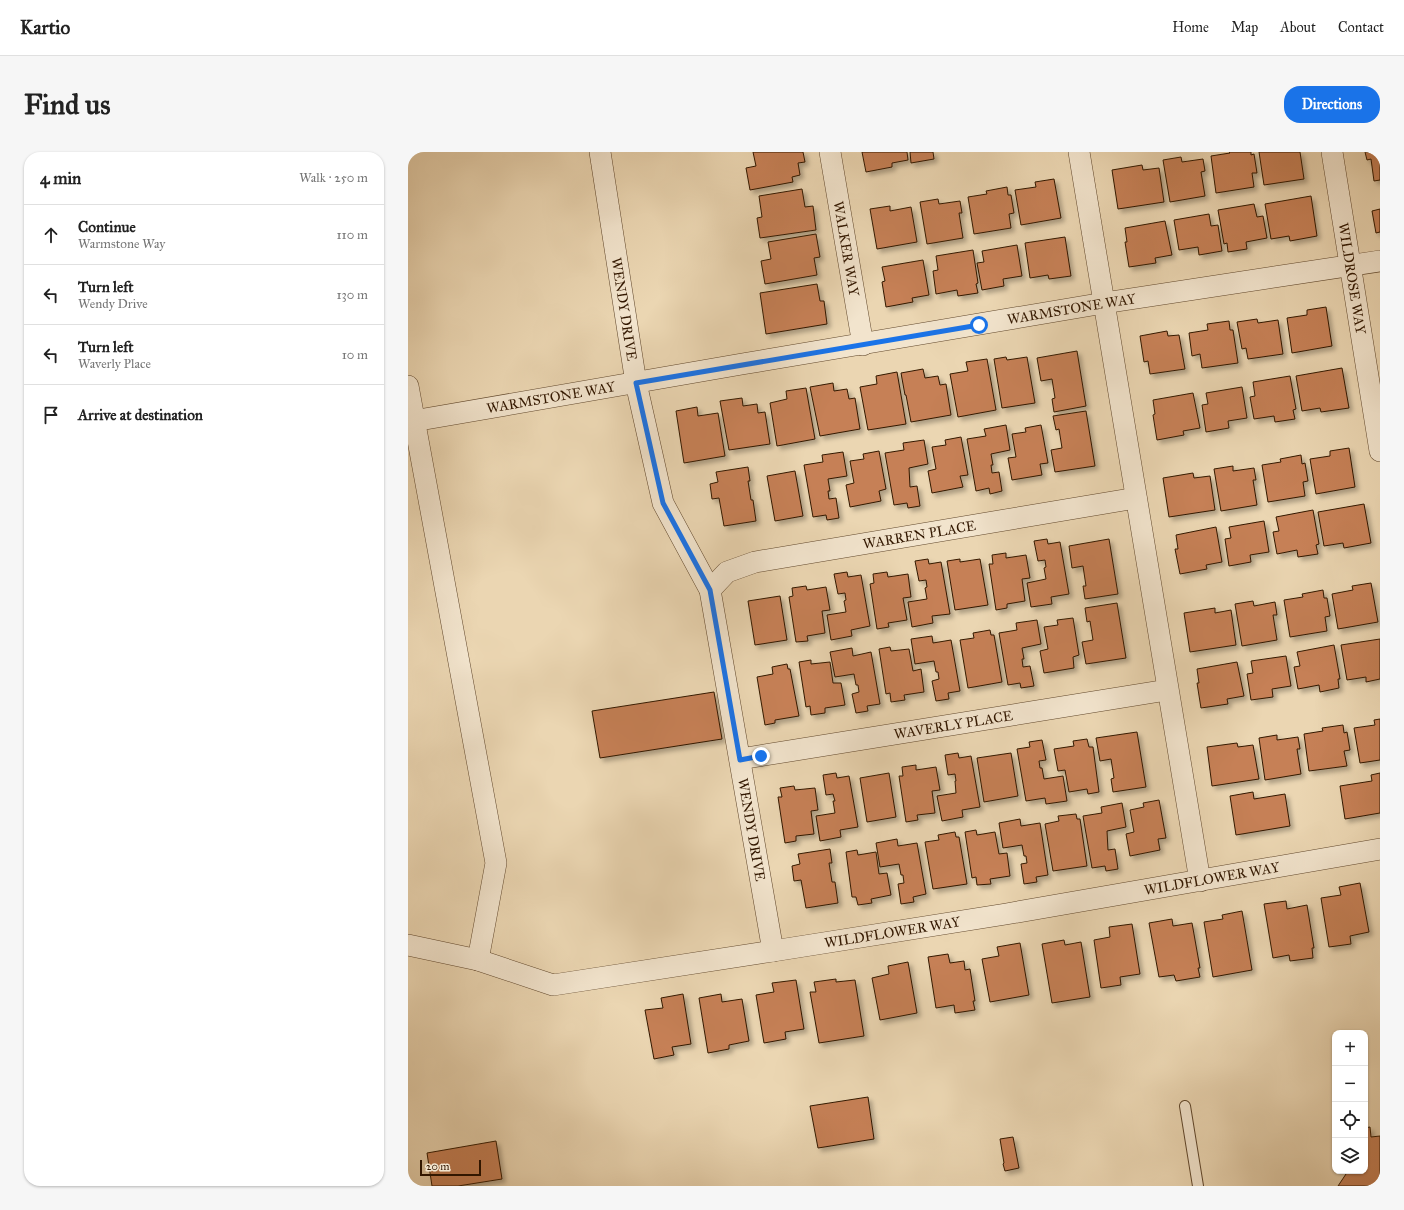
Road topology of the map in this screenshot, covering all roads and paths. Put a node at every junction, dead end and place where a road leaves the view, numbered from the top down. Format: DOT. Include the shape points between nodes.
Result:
graph roads {
  1 [pos="600,152"];
  2 [pos="830,152"];
  3 [pos="1079,152"];
  4 [pos="1332,152"];
  5 [pos="1380,261"];
  6 [pos="1350,265"];
  7 [pos="1104,303"];
  8 [pos="863,345"];
  9 [pos="636,383"];
  10 [pos="408,386"];
  11 [pos="411,422"];
  12 [pos="1380,451"];
  13 [pos="1136,498"];
  14 [pos="710,590"];
  15 [pos="1167,690"];
  16 [pos="740,760"];
  17 [pos="1380,849"];
  18 [pos="1200,881"];
  19 [pos="408,945"];
  20 [pos="774,952"];
  21 [pos="478,960"];
  22 [pos="1185,1106"];
  23 [pos="1198,1186"];
  1 -- 9 [label="street, WENDY DRIVE"];
  2 -- 8 [label="street, WALKER WAY"];
  3 -- 7 [label="street"];
  4 -- 6 [label="street, WILDROSE WAY"];
  5 -- 6 [label="street, WARMSTONE WAY"];
  6 -- 7 [label="street, WARMSTONE WAY"];
  6 -- 12 [label="street, WILDROSE WAY"];
  7 -- 8 [label="street, WARMSTONE WAY"];
  7 -- 13 [label="street"];
  8 -- 9 [label="street, WARMSTONE WAY"];
  9 -- 11 [label="street, WARMSTONE WAY"];
  9 -- 14 [label="street, WENDY DRIVE" via="663,503"];
  10 -- 11 [label="street"];
  11 -- 21 [label="street" via="496,863"];
  13 -- 14 [label="street, WARREN PLACE" via="755,562 727,572"];
  13 -- 15 [label="street"];
  14 -- 16 [label="street, WENDY DRIVE"];
  15 -- 16 [label="street, WAVERLY PLACE"];
  15 -- 18 [label="street"];
  16 -- 20 [label="street, WENDY DRIVE"];
  17 -- 18 [label="street, WILDFLOWER WAY"];
  18 -- 20 [label="street, WILDFLOWER WAY"];
  19 -- 21 [label="street, WILDFLOWER WAY"];
  20 -- 21 [label="street, WILDFLOWER WAY" via="553,985"];
  22 -- 23 [label="lane"];
}
